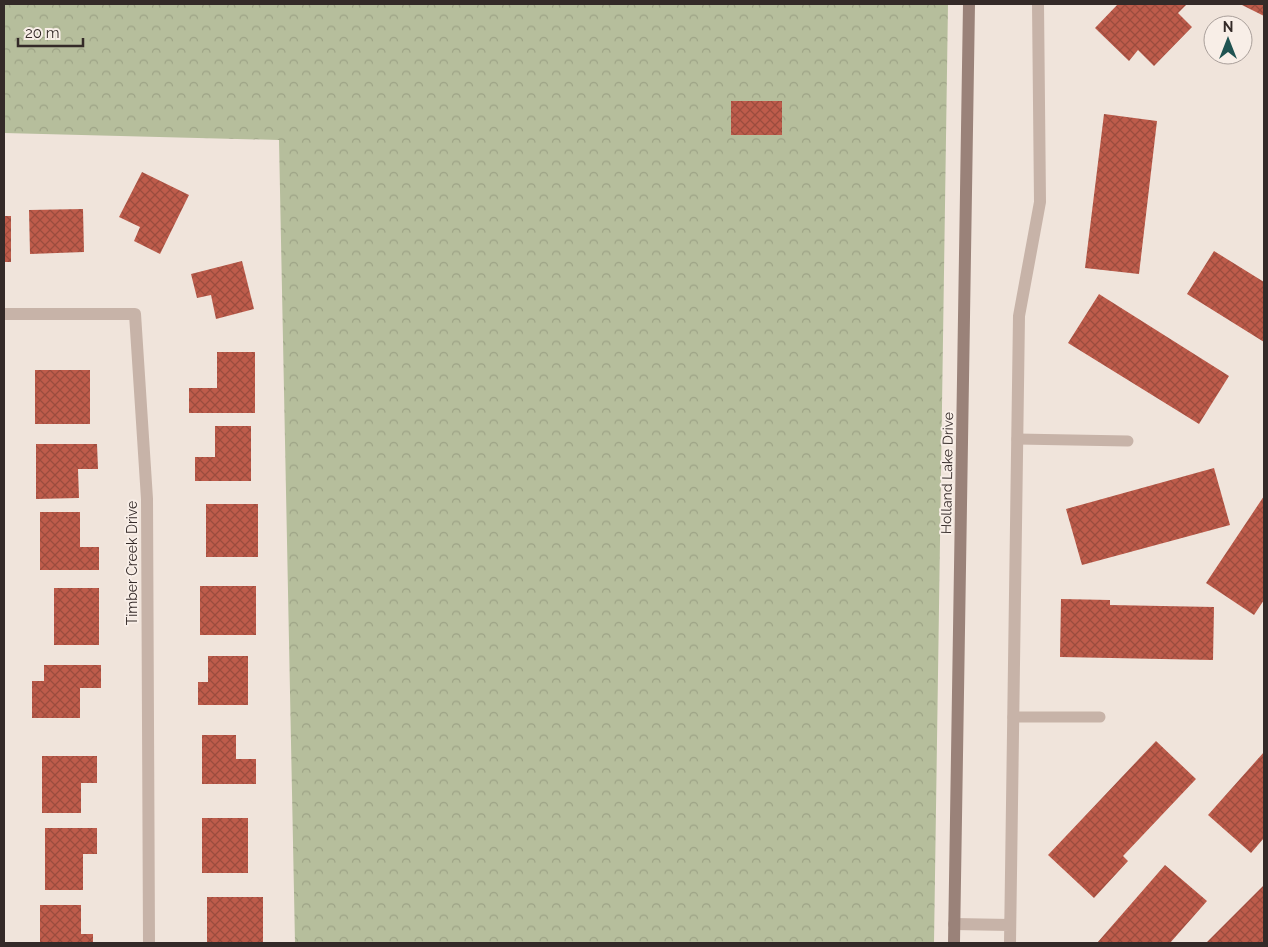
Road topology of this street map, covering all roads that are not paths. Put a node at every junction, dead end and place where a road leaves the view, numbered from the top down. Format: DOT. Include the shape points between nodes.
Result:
graph roads {
  1 [pos="969,4"];
  2 [pos="1038,4"];
  3 [pos="4,314"];
  4 [pos="1017,439"];
  5 [pos="1128,441"];
  6 [pos="1013,717"];
  7 [pos="1100,717"];
  8 [pos="954,924"];
  9 [pos="1010,925"];
  10 [pos="149,943"];
  11 [pos="954,943"];
  12 [pos="1010,943"];
  1 -- 8 [label="street, Holland Lake Drive"];
  2 -- 4 [label="street" via="1040,202 1019,316"];
  3 -- 10 [label="street, Timber Creek Drive" via="135,314 147,499"];
  4 -- 5 [label="lane"];
  4 -- 6 [label="street"];
  6 -- 7 [label="lane"];
  6 -- 9 [label="street"];
  8 -- 9 [label="street"];
  8 -- 11 [label="street, Holland Lake Drive"];
  9 -- 12 [label="street"];
}
